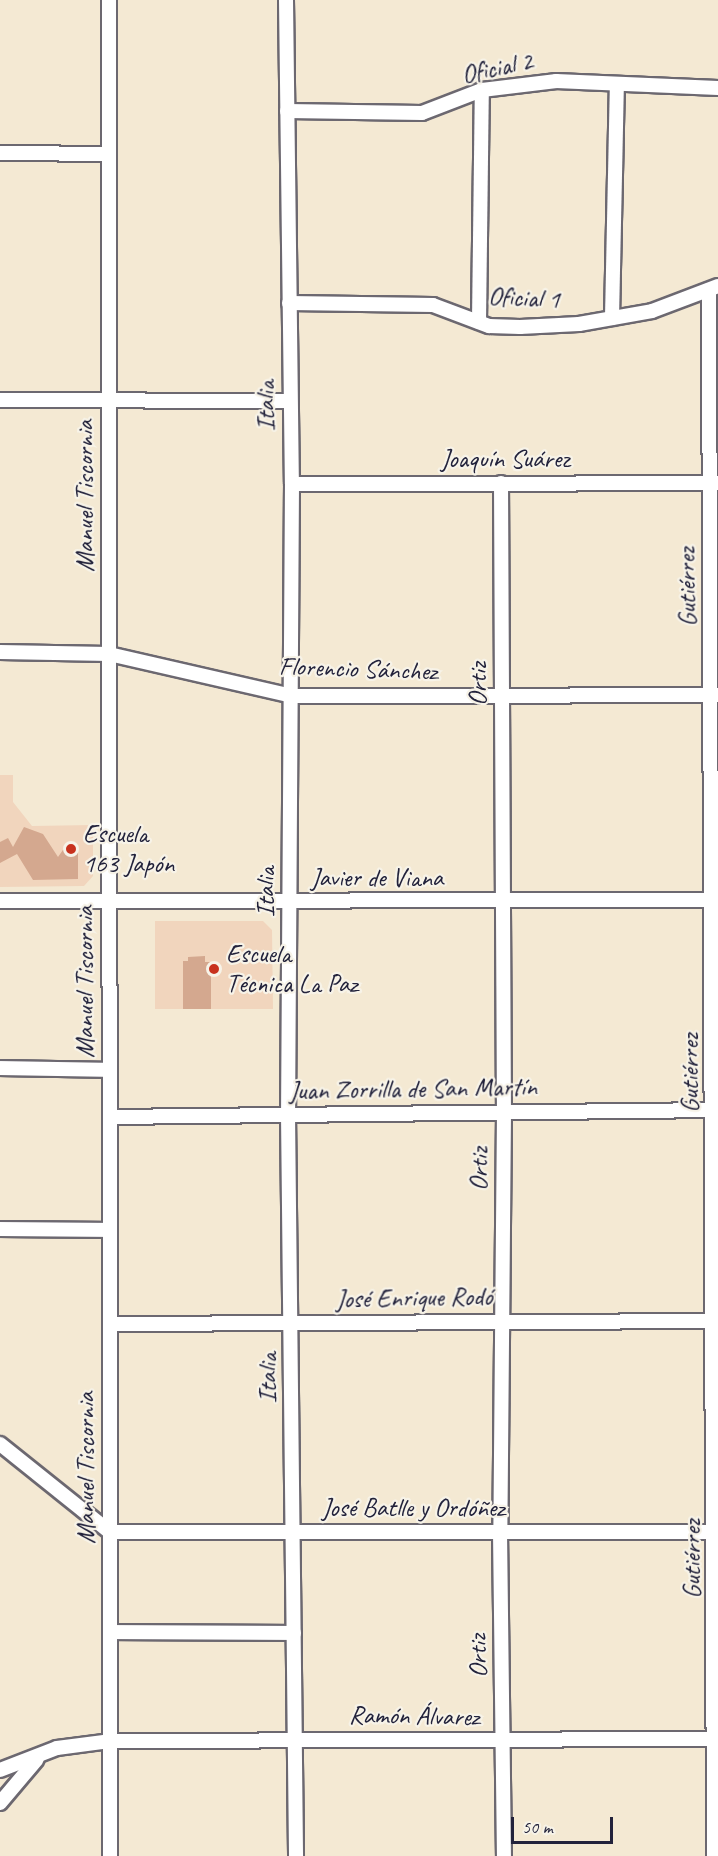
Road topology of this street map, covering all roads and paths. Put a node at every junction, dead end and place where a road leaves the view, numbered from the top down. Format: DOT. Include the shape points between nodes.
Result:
graph roads {
  1 [pos="109,0"];
  2 [pos="286,0"];
  3 [pos="617,84"];
  4 [pos="718,88"];
  5 [pos="482,90"];
  6 [pos="287,111"];
  7 [pos="0,153"];
  8 [pos="109,154"];
  9 [pos="714,288"];
  10 [pos="289,303"];
  11 [pos="612,318"];
  12 [pos="479,322"];
  13 [pos="0,400"];
  14 [pos="109,400"];
  15 [pos="289,401"];
  16 [pos="501,483"];
  17 [pos="714,483"];
  18 [pos="292,484"];
  19 [pos="0,652"];
  20 [pos="109,654"];
  21 [pos="502,695"];
  22 [pos="715,695"];
  23 [pos="292,696"];
  24 [pos="716,900"];
  25 [pos="0,901"];
  26 [pos="109,901"];
  27 [pos="503,901"];
  28 [pos="290,902"];
  29 [pos="0,1068"];
  30 [pos="110,1070"];
  31 [pos="716,1110"];
  32 [pos="504,1112"];
  33 [pos="288,1114"];
  34 [pos="110,1117"];
  35 [pos="0,1229"];
  36 [pos="110,1230"];
  37 [pos="501,1321"];
  38 [pos="716,1321"];
  39 [pos="292,1323"];
  40 [pos="110,1324"];
  41 [pos="0,1444"];
  42 [pos="717,1447"];
  43 [pos="293,1531"];
  44 [pos="110,1532"];
  45 [pos="500,1532"];
  46 [pos="716,1532"];
  47 [pos="717,1617"];
  48 [pos="110,1632"];
  49 [pos="294,1633"];
  50 [pos="717,1738"];
  51 [pos="294,1739"];
  52 [pos="110,1741"];
  53 [pos="504,1741"];
  54 [pos="37,1758"];
  55 [pos="0,1770"];
  56 [pos="0,1803"];
  57 [pos="110,1856"];
  58 [pos="296,1856"];
  59 [pos="504,1856"];
  60 [pos="714,1856"];
  1 -- 8 [label="street, Manuel Tiscornia"];
  2 -- 6 [label="street, Italia"];
  3 -- 4 [label="street, Oficial 2"];
  3 -- 5 [label="street, Oficial 2" via="556,81"];
  3 -- 11 [label="street"];
  5 -- 6 [label="street, Oficial 2" via="422,112"];
  5 -- 12 [label="street"];
  6 -- 10 [label="street, Italia"];
  7 -- 8 [label="street"];
  8 -- 14 [label="street, Manuel Tiscornia"];
  9 -- 11 [label="street, Oficial 1" via="652,311"];
  9 -- 17 [label="street, Gutiérrez"];
  10 -- 12 [label="street, Oficial 1" via="433,305"];
  10 -- 15 [label="street, Italia"];
  11 -- 12 [label="street, Oficial 1" via="520,327"];
  13 -- 14 [label="street"];
  14 -- 15 [label="street"];
  14 -- 20 [label="street, Manuel Tiscornia"];
  15 -- 18 [label="street, Italia"];
  16 -- 17 [label="street, Joaquín Suárez"];
  16 -- 18 [label="street, Joaquín Suárez"];
  16 -- 21 [label="street, Ortiz"];
  17 -- 22 [label="street, Gutiérrez"];
  18 -- 23 [label="street, Italia"];
  19 -- 20 [label="street, Florencio Sánchez"];
  20 -- 23 [label="street, Florencio Sánchez"];
  20 -- 26 [label="street, Manuel Tiscornia"];
  21 -- 22 [label="street, Florencio Sánchez"];
  21 -- 23 [label="street, Florencio Sánchez"];
  21 -- 27 [label="street, Ortiz"];
  22 -- 24 [label="street, Gutiérrez"];
  23 -- 28 [label="street, Italia"];
  24 -- 27 [label="street, Javier de Viana"];
  24 -- 31 [label="street, Gutiérrez"];
  25 -- 26 [label="street, Javier de Viana"];
  26 -- 28 [label="street, Javier de Viana"];
  26 -- 30 [label="street, Manuel Tiscornia"];
  27 -- 28 [label="street, Javier de Viana"];
  27 -- 32 [label="street, Ortiz"];
  28 -- 33 [label="street, Italia"];
  29 -- 30 [label="street"];
  30 -- 34 [label="street, Manuel Tiscornia"];
  31 -- 32 [label="street, Juan Zorrilla de San Martín"];
  31 -- 38 [label="street, Gutiérrez"];
  32 -- 33 [label="street, Juan Zorrilla de San Martín"];
  32 -- 37 [label="street, Ortiz"];
  33 -- 34 [label="street, Juan Zorrilla de San Martín"];
  33 -- 39 [label="street, Italia"];
  34 -- 36 [label="street, Manuel Tiscornia"];
  35 -- 36 [label="street"];
  36 -- 40 [label="street, Manuel Tiscornia"];
  37 -- 38 [label="street, José Enrique Rodó"];
  37 -- 39 [label="street, José Enrique Rodó"];
  37 -- 45 [label="street, Ortiz"];
  38 -- 42 [label="street, Gutiérrez"];
  39 -- 40 [label="street, José Enrique Rodó"];
  39 -- 43 [label="street, Italia"];
  40 -- 44 [label="street, Manuel Tiscornia"];
  41 -- 44 [label="street"];
  42 -- 46 [label="street, Gutiérrez"];
  43 -- 44 [label="street, José Batlle y Ordóñez"];
  43 -- 45 [label="street, José Batlle y Ordóñez"];
  43 -- 49 [label="street, Italia"];
  44 -- 48 [label="street, Manuel Tiscornia"];
  45 -- 46 [label="street, José Batlle y Ordóñez"];
  45 -- 53 [label="street, Ortiz"];
  46 -- 47 [label="street, Gutiérrez"];
  47 -- 50 [label="street, Gutiérrez"];
  48 -- 49 [label="street"];
  48 -- 52 [label="street, Manuel Tiscornia"];
  49 -- 51 [label="street, Italia"];
  50 -- 53 [label="street, Ramón Álvarez"];
  50 -- 60 [label="street, Gutiérrez"];
  51 -- 52 [label="street, Ramón Álvarez"];
  51 -- 53 [label="street, Ramón Álvarez"];
  51 -- 58 [label="street, Italia"];
  52 -- 54 [label="street, Ramón Álvarez" via="57,1748"];
  52 -- 57 [label="street, Manuel Tiscornia"];
  53 -- 59 [label="street, Ortiz"];
  54 -- 55 [label="street, Ramón Álvarez"];
  54 -- 56 [label="street"];
}
